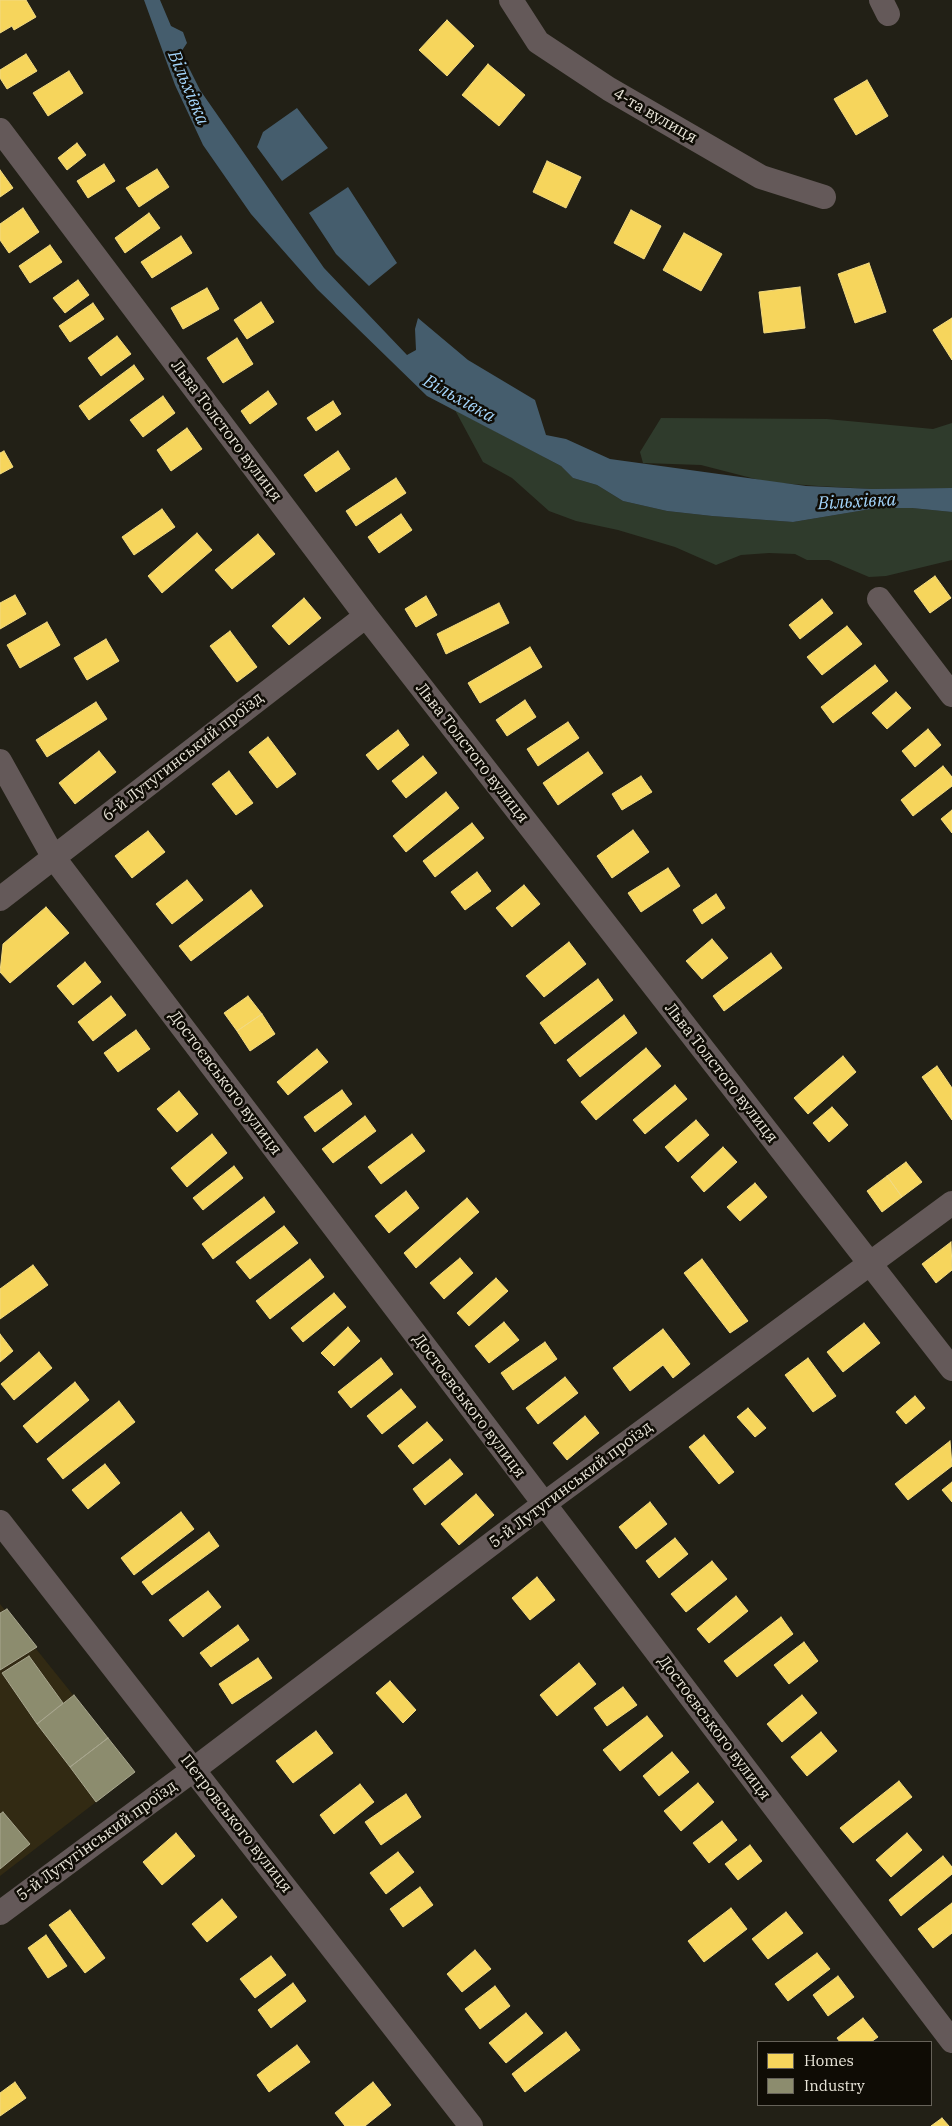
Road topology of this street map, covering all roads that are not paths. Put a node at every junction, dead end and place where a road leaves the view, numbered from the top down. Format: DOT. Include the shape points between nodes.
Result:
graph roads {
  1 [pos="511,0"];
  2 [pos="0,130"];
  3 [pos="824,197"];
  4 [pos="879,599"];
  5 [pos="366,616"];
  6 [pos="952,695"];
  7 [pos="0,761"];
  8 [pos="54,858"];
  9 [pos="0,899"];
  10 [pos="952,1202"];
  11 [pos="870,1265"];
  12 [pos="952,1369"];
  13 [pos="544,1504"];
  14 [pos="0,1522"];
  15 [pos="194,1770"];
  16 [pos="0,1912"];
  17 [pos="952,2041"];
  18 [pos="471,2126"];
  1 -- 3 [label="street, 4-та вулиця" via="538,42 609,89 761,177"];
  2 -- 5 [label="street, Льва Толстого вулиця"];
  4 -- 6 [label="street"];
  5 -- 8 [label="street, 6-й Лутугинський проїзд"];
  5 -- 11 [label="street, Льва Толстого вулиця"];
  7 -- 8 [label="street, Достоєвського вулиця"];
  8 -- 9 [label="street, 6-й Лутугинський проїзд"];
  8 -- 13 [label="street, Достоєвського вулиця"];
  10 -- 11 [label="street, 5-й Лутугинський проїзд"];
  11 -- 12 [label="street, Льва Толстого вулиця"];
  11 -- 13 [label="street, 5-й Лутугинський проїзд"];
  13 -- 15 [label="street, 5-й Лутугинський проїзд"];
  13 -- 17 [label="street, Достоєвського вулиця"];
  14 -- 15 [label="street, Петровського вулиця"];
  15 -- 16 [label="street, 5-й Лутугінський проїзд"];
  15 -- 18 [label="street, Петровського вулиця"];
}
